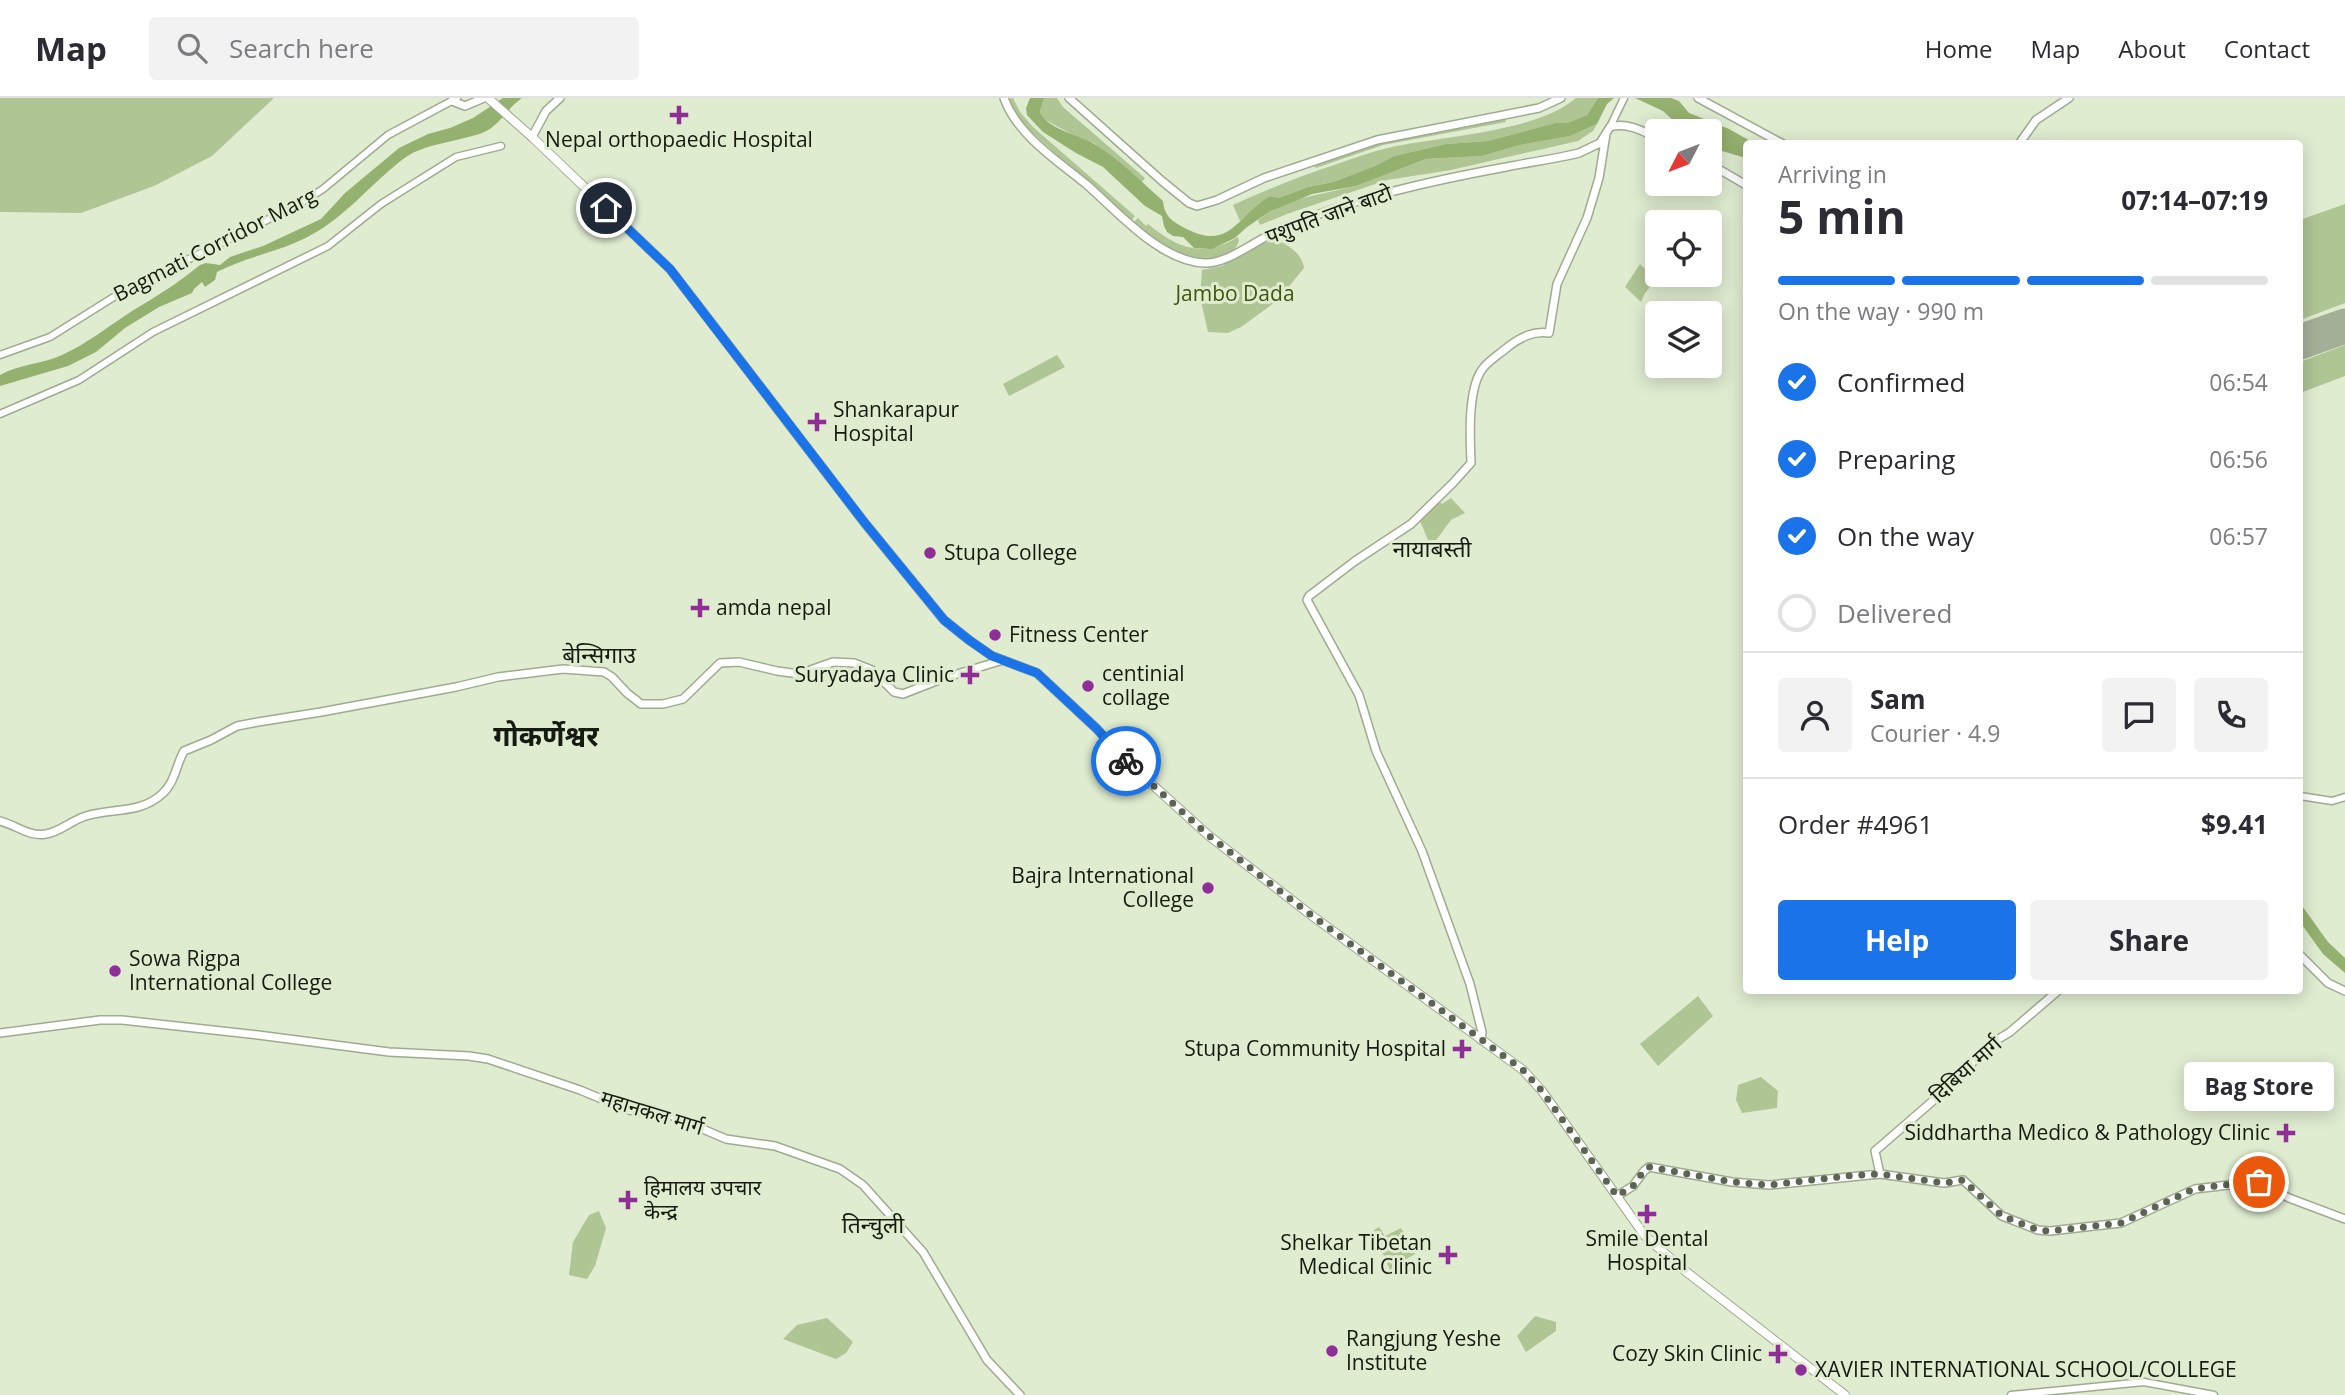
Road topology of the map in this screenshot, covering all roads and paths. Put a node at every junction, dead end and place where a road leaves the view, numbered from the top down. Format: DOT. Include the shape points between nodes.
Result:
graph roads {
  1 [pos="486,98"];
  2 [pos="560,98"];
  3 [pos="1004,98"];
  4 [pos="1069,98"];
  5 [pos="1561,98"];
  6 [pos="1624,98"];
  7 [pos="1698,98"];
  8 [pos="2069,98"];
  9 [pos="454,100"];
  10 [pos="1608,130"];
  11 [pos="1645,133"];
  12 [pos="529,134"];
  13 [pos="1776,140"];
  14 [pos="2022,140"];
  15 [pos="501,146"];
  16 [pos="1722,171"];
  17 [pos="1743,183"];
  18 [pos="0,355"];
  19 [pos="0,414"];
  20 [pos="1003,660"];
  21 [pos="2303,796"];
  22 [pos="2345,797"];
  23 [pos="0,821"];
  24 [pos="2303,958"];
  25 [pos="2345,991"];
  26 [pos="2054,994"];
  27 [pos="0,1033"];
  28 [pos="1480,1040"];
  29 [pos="1880,1174"];
  30 [pos="1617,1196"];
  31 [pos="2345,1219"];
  32 [pos="1020,1395"];
  33 [pos="1845,1395"];
  34 [pos="2011,1395"];
  35 [pos="2214,1395"];
  1 -- 9 [label="main road" via="465,106"];
  1 -- 12 [label="main road"];
  2 -- 12 [label="main road"];
  3 -- 10 [label="main road, पशुपति जाने बाटो" via="1029,135 1130,225 1178,256 1205,263 1227,259 1288,226 1368,199 1565,156 1594,146"];
  4 -- 5 [label="main road" via="1197,206 1377,140 1539,108"];
  6 -- 10 [label="street"];
  7 -- 13 [label="main road"];
  8 -- 14 [label="main road" via="2036,120"];
  9 -- 18 [label="street, Bagmati Corridor Marg" via="377,143 299,204 117,295 50,337"];
  10 -- 11 [label="main road" via="1626,126"];
  10 -- 28 [label="main road" via="1587,218 1557,284 1549,333 1521,338 1482,369 1470,418 1471,463 1411,524 1307,600 1355,687 1376,751 1420,845 1470,984"];
  12 -- 20 [label="main road" via="670,269 916,587 957,631"];
  15 -- 19 [label="street" via="456,157 381,204 328,246 153,332 79,380"];
  16 -- 17 [label="main road"];
  20 -- 23 [label="main road" via="903,694 894,692 872,670 854,663 833,662 799,674 739,662 720,663 683,699 654,705 634,700 604,672 563,669 498,677 237,726 184,751 170,785 148,803 88,815 46,834 25,832"];
  20 -- 28 [label="main road" via="1037,673 1208,835"];
  21 -- 22 [label="street" via="2332,801"];
  24 -- 25 [label="main road" via="2328,983"];
  26 -- 29 [label="main road, दिबिया मार्ग" via="1987,1046 1957,1080 1875,1151"];
  27 -- 32 [label="main road, महानकल मार्ग" via="100,1020 132,1021 389,1052 488,1059 628,1110 670,1115 726,1139 775,1146 840,1169 863,1185 923,1252 987,1360"];
  28 -- 30 [label="main road" via="1536,1084"];
  29 -- 30 [label="main road" via="1769,1185 1649,1167"];
  29 -- 31 [label="main road" via="1944,1183 1963,1180 2002,1216 2038,1230 2121,1223 2194,1189 2254,1182"];
  30 -- 33 [label="main road" via="1645,1236 1669,1258"];
  34 -- 35 [label="street" via="2144,1382"];
}
